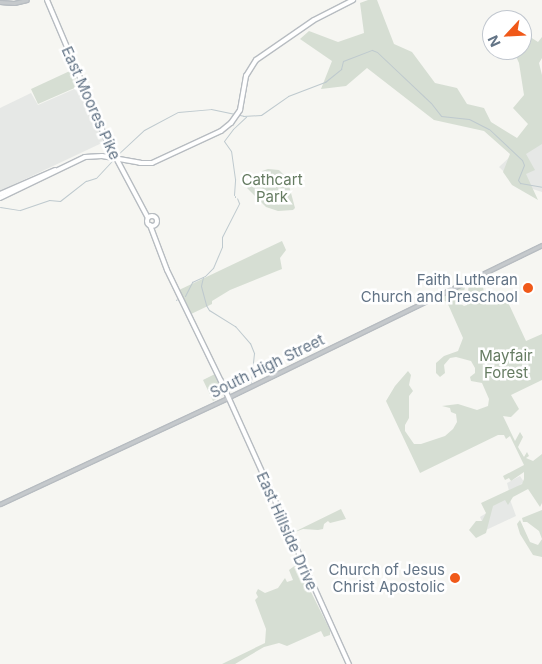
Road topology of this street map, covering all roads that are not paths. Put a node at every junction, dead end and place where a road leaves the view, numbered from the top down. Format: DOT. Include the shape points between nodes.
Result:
graph roads {
  1 [pos="27,0"];
  2 [pos="46,0"];
  3 [pos="352,0"];
  4 [pos="0,2"];
  5 [pos="111,148"];
  6 [pos="103,156"];
  7 [pos="112,156"];
  8 [pos="116,159"];
  9 [pos="128,161"];
  10 [pos="120,168"];
  11 [pos="20,186"];
  12 [pos="0,194"];
  13 [pos="0,198"];
  14 [pos="150,217"];
  15 [pos="156,224"];
  16 [pos="150,225"];
  17 [pos="542,245"];
  18 [pos="159,249"];
  19 [pos="227,398"];
  20 [pos="0,504"];
  21 [pos="349,664"];
  1 -- 4 [label="street"];
  2 -- 5 [label="main road, East Moores Pike"];
  3 -- 9 [label="main road" via="321,16 256,60 246,76 240,110 221,131 163,160 146,164"];
  5 -- 6 [label="main road"];
  5 -- 7 [label="main road, East Moores Pike"];
  6 -- 7 [label="main road"];
  6 -- 11 [label="main road" via="85,157"];
  7 -- 8 [label="main road"];
  8 -- 9 [label="main road"];
  8 -- 10 [label="main road, East Moores Pike"];
  9 -- 10 [label="main road"];
  10 -- 14 [label="main road, East Moores Pike" via="139,204"];
  11 -- 12 [label="main road"];
  11 -- 13 [label="main road"];
  14 -- 15 [label="main road, East Moores Pike" via="156,218"];
  14 -- 16 [label="main road"];
  15 -- 16 [label="main road"];
  15 -- 18 [label="main road"];
  16 -- 18 [label="main road"];
  17 -- 19 [label="street, South High Street"];
  18 -- 19 [label="main road"];
  19 -- 20 [label="street, South High Street"];
  19 -- 21 [label="main road, East Hillside Drive"];
}
